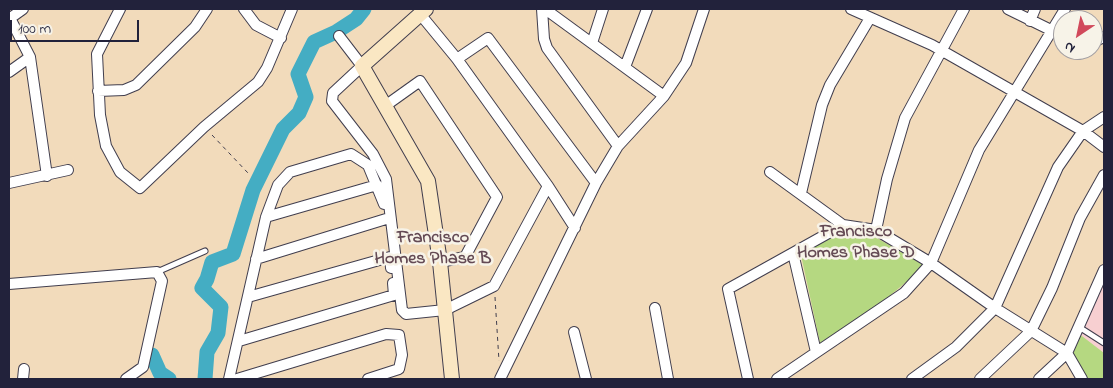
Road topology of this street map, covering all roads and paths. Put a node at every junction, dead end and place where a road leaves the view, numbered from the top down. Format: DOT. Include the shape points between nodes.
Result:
graph roads {
  1 [pos="23,9"];
  2 [pos="120,9"];
  3 [pos="207,9"];
  4 [pos="244,9"];
  5 [pos="292,9"];
  6 [pos="544,9"];
  7 [pos="603,9"];
  8 [pos="647,9"];
  9 [pos="704,9"];
  10 [pos="851,9"];
  11 [pos="964,9"];
  12 [pos="1008,9"];
  13 [pos="1036,9"];
  14 [pos="1065,9"];
  15 [pos="423,12"];
  16 [pos="558,13"];
  17 [pos="10,18"];
  18 [pos="870,18"];
  19 [pos="1030,21"];
  20 [pos="1052,32"];
  21 [pos="339,36"];
  22 [pos="280,38"];
  23 [pos="592,43"];
  24 [pos="942,51"];
  25 [pos="30,57"];
  26 [pos="457,59"];
  27 [pos="362,66"];
  28 [pos="625,68"];
  29 [pos="9,72"];
  30 [pos="98,91"];
  31 [pos="1015,92"];
  32 [pos="664,96"];
  33 [pos="385,106"];
  34 [pos="1104,117"];
  35 [pos="204,127"];
  36 [pos="1083,131"];
  37 [pos="618,146"];
  38 [pos="1104,147"];
  39 [pos="68,170"];
  40 [pos="770,172"];
  41 [pos="248,173"];
  42 [pos="47,176"];
  43 [pos="1104,176"];
  44 [pos="9,183"];
  45 [pos="596,183"];
  46 [pos="377,184"];
  47 [pos="548,186"];
  48 [pos="801,193"];
  49 [pos="266,217"];
  50 [pos="386,219"];
  51 [pos="842,225"];
  52 [pos="575,228"];
  53 [pos="876,230"];
  54 [pos="205,252"];
  55 [pos="793,253"];
  56 [pos="390,257"];
  57 [pos="256,260"];
  58 [pos="440,262"];
  59 [pos="931,263"];
  60 [pos="1104,270"];
  61 [pos="157,272"];
  62 [pos="9,284"];
  63 [pos="494,286"];
  64 [pos="248,297"];
  65 [pos="655,308"];
  66 [pos="995,308"];
  67 [pos="445,310"];
  68 [pos="1079,326"];
  69 [pos="1031,331"];
  70 [pos="574,332"];
  71 [pos="238,341"];
  72 [pos="1104,343"];
  73 [pos="816,352"];
  74 [pos="1067,354"];
  75 [pos="500,378"];
  76 [pos="126,379"];
  77 [pos="228,379"];
  78 [pos="237,379"];
  79 [pos="368,379"];
  80 [pos="452,379"];
  81 [pos="586,379"];
  82 [pos="668,379"];
  83 [pos="748,379"];
  84 [pos="777,379"];
  85 [pos="912,379"];
  86 [pos="980,379"];
  87 [pos="1039,379"];
  88 [pos="1082,379"];
  1 -- 17 [label="street"];
  2 -- 30 [label="street" via="97,54"];
  3 -- 30 [label="street" via="194,27 136,85 124,90"];
  4 -- 22 [label="street" via="256,25"];
  5 -- 22 [label="street"];
  6 -- 16 [label="street"];
  6 -- 37 [label="street" via="546,48"];
  7 -- 23 [label="street"];
  8 -- 28 [label="street"];
  9 -- 32 [label="street" via="686,64"];
  10 -- 18 [label="street"];
  11 -- 24 [label="street"];
  12 -- 19 [label="street"];
  13 -- 19 [label="street"];
  14 -- 20 [label="street"];
  15 -- 26 [label="street"];
  15 -- 27 [label="street"];
  16 -- 23 [label="street"];
  17 -- 25 [label="street"];
  18 -- 24 [label="street"];
  18 -- 48 [label="street" via="830,85 822,105"];
  19 -- 20 [label="street"];
  20 -- 31 [label="street"];
  21 -- 27 [label="street"];
  22 -- 35 [label="street" via="258,82"];
  23 -- 28 [label="street"];
  24 -- 31 [label="street"];
  24 -- 53 [label="street" via="905,118"];
  25 -- 29 [label="street"];
  25 -- 42 [label="street"];
  26 -- 45 [label="street" via="488,38"];
  26 -- 47 [label="street"];
  27 -- 33 [label="street"];
  27 -- 67 [label="street" via="331,96 373,154 386,179 402,310 406,314"];
  28 -- 32 [label="street"];
  30 -- 35 [label="street" via="106,146 120,172 140,188"];
  31 -- 36 [label="street"];
  31 -- 59 [label="street" via="979,150"];
  32 -- 37 [label="street"];
  33 -- 58 [label="street" via="428,181"];
  33 -- 58 [label="street" via="420,81 496,197 464,257"];
  34 -- 36 [label="street"];
  35 -- 41 [label="path"];
  36 -- 38 [label="street"];
  36 -- 66 [label="street" via="1058,167"];
  37 -- 45 [label="street"];
  39 -- 42 [label="street"];
  40 -- 48 [label="street"];
  42 -- 44 [label="street"];
  43 -- 69 [label="street" via="1080,218"];
  45 -- 52 [label="street"];
  46 -- 49 [label="street"];
  46 -- 49 [label="street" via="368,165 351,154 305,166 290,172 278,186"];
  46 -- 50 [label="street"];
  47 -- 52 [label="street"];
  47 -- 63 [label="street"];
  48 -- 51 [label="street"];
  49 -- 57 [label="street"];
  50 -- 56 [label="street"];
  50 -- 57 [label="street"];
  51 -- 53 [label="street"];
  51 -- 55 [label="street"];
  52 -- 75 [label="street"];
  53 -- 59 [label="street"];
  54 -- 61 [label="lane"];
  55 -- 73 [label="street"];
  55 -- 83 [label="street" via="728,289"];
  56 -- 64 [label="street"];
  56 -- 71 [label="street" via="394,295"];
  57 -- 64 [label="street"];
  58 -- 67 [label="street"];
  59 -- 66 [label="street"];
  59 -- 73 [label="street" via="904,293"];
  60 -- 68 [label="street"];
  61 -- 62 [label="street"];
  61 -- 76 [label="street" via="162,281 143,366"];
  63 -- 67 [label="street"];
  63 -- 75 [label="path"];
  64 -- 71 [label="street"];
  65 -- 82 [label="street"];
  66 -- 69 [label="street"];
  66 -- 85 [label="street" via="956,347"];
  67 -- 80 [label="street"];
  68 -- 72 [label="lane"];
  68 -- 74 [label="street"];
  69 -- 74 [label="street"];
  69 -- 86 [label="street"];
  70 -- 81 [label="street"];
  71 -- 77 [label="street"];
  73 -- 84 [label="street"];
  74 -- 87 [label="street"];
  74 -- 88 [label="street"];
  78 -- 79 [label="street" via="386,334 399,334 402,355 399,369"];
}
